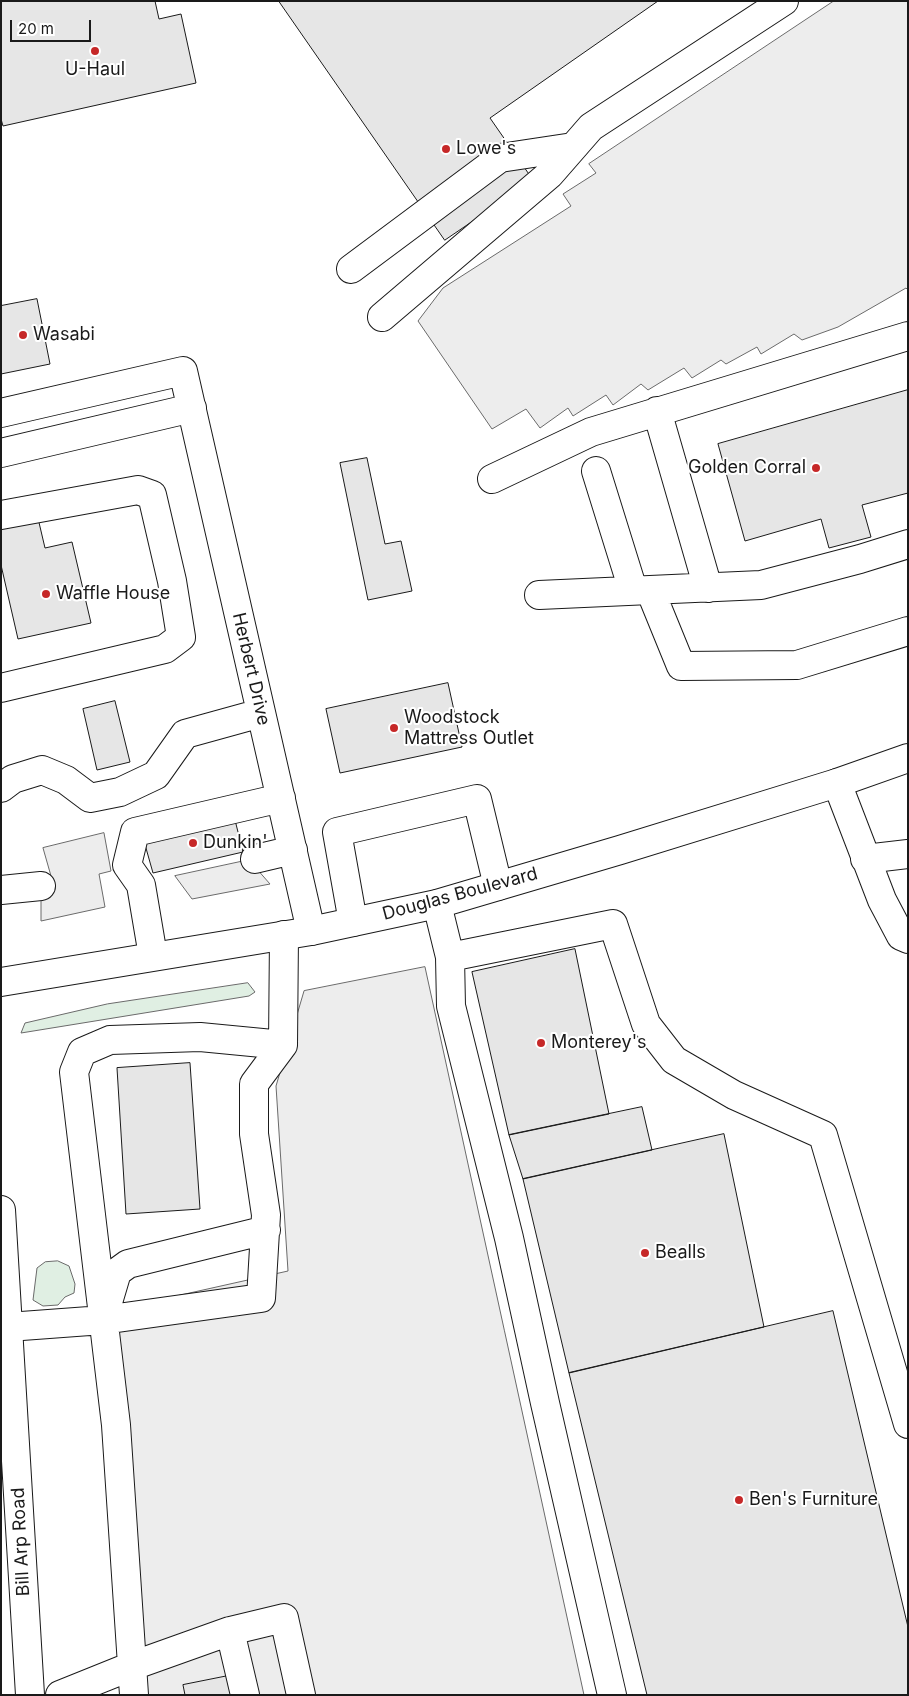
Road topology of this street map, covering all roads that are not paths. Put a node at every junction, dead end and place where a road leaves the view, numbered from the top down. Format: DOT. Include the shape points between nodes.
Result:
graph roads {
  1 [pos="784,1"];
  2 [pos="573,147"];
  3 [pos="350,269"];
  4 [pos="382,317"];
  5 [pos="908,336"];
  6 [pos="192,408"];
  7 [pos="657,411"];
  8 [pos="1,413"];
  9 [pos="1,453"];
  10 [pos="596,471"];
  11 [pos="492,479"];
  12 [pos="1,515"];
  13 [pos="908,544"];
  14 [pos="708,588"];
  15 [pos="642,590"];
  16 [pos="539,595"];
  17 [pos="908,631"];
  18 [pos="1,688"];
  19 [pos="261,713"];
  20 [pos="908,758"];
  21 [pos="5,781"];
  22 [pos="837,782"];
  23 [pos="281,798"];
  24 [pos="293,850"];
  25 [pos="908,854"];
  26 [pos="255,859"];
  27 [pos="865,859"];
  28 [pos="41,886"];
  29 [pos="498,886"];
  30 [pos="1,890"];
  31 [pos="437,904"];
  32 [pos="353,922"];
  33 [pos="311,931"];
  34 [pos="284,935"];
  35 [pos="908,939"];
  36 [pos="153,956"];
  37 [pos="450,957"];
  38 [pos="1,982"];
  39 [pos="283,1045"];
  40 [pos="1,1210"];
  41 [pos="266,1230"];
  42 [pos="103,1320"];
  43 [pos="8,1327"];
  44 [pos="908,1424"];
  45 [pos="230,1631"];
  46 [pos="132,1666"];
  47 [pos="30,1695"];
  48 [pos="60,1695"];
  49 [pos="134,1695"];
  50 [pos="245,1695"];
  51 [pos="301,1695"];
  52 [pos="612,1695"];
  1 -- 2 [label="main road" via="591,127"];
  2 -- 3 [label="main road" via="500,158"];
  2 -- 4 [label="main road" via="550,174"];
  5 -- 7 [label="main road"];
  6 -- 8 [label="main road, Herbert Drive" via="183,371"];
  6 -- 9 [label="main road"];
  6 -- 19 [label="main road, Herbert Drive"];
  7 -- 11 [label="main road" via="591,432"];
  7 -- 14 [label="main road"];
  10 -- 15 [label="main road"];
  12 -- 18 [label="main road" via="138,490 152,495 172,581 181,638 165,649"];
  13 -- 14 [label="main road" via="761,585"];
  14 -- 15 [label="main road"];
  15 -- 16 [label="main road"];
  15 -- 17 [label="main road" via="681,666 797,665"];
  19 -- 21 [label="main road" via="185,734 156,775 120,792 90,798 66,780 42,770"];
  19 -- 23 [label="main road, Herbert Drive"];
  20 -- 22 [label="main road, Douglas Boulevard"];
  22 -- 27 [label="main road"];
  22 -- 29 [label="main road, Douglas Boulevard"];
  23 -- 24 [label="main road, Herbert Drive"];
  23 -- 36 [label="main road" via="135,832 119,868 141,885"];
  24 -- 26 [label="main road"];
  24 -- 33 [label="main road, Herbert Drive"];
  25 -- 27 [label="main road"];
  27 -- 35 [label="main road" via="893,922 901,936"];
  28 -- 30 [label="main road"];
  29 -- 31 [label="main road, Douglas Boulevard"];
  29 -- 32 [label="main road" via="477,799 337,832"];
  31 -- 32 [label="main road, Douglas Boulevard"];
  31 -- 37 [label="main road"];
  32 -- 33 [label="main road, Douglas Boulevard"];
  33 -- 34 [label="main road, Douglas Boulevard"];
  34 -- 36 [label="main road, Douglas Boulevard"];
  34 -- 39 [label="main road"];
  36 -- 38 [label="main road, Douglas Boulevard"];
  37 -- 44 [label="main road" via="613,924 646,1024 674,1060 734,1095 823,1135"];
  37 -- 52 [label="main road" via="452,1006 511,1247"];
  39 -- 41 [label="main road" via="254,1084 254,1134"];
  39 -- 42 [label="main road" via="200,1037 110,1040 82,1052 74,1072"];
  40 -- 43 [label="main road, Bill Arp Road"];
  41 -- 42 [label="main road" via="128,1264 117,1272"];
  41 -- 42 [label="main road" via="261,1298"];
  42 -- 43 [label="main road"];
  42 -- 46 [label="main road" via="116,1425"];
  43 -- 47 [label="main road, Bill Arp Road"];
  45 -- 46 [label="main road"];
  45 -- 50 [label="main road"];
  45 -- 51 [label="main road" via="284,1618"];
  46 -- 48 [label="main road"];
  46 -- 49 [label="main road"];
}
